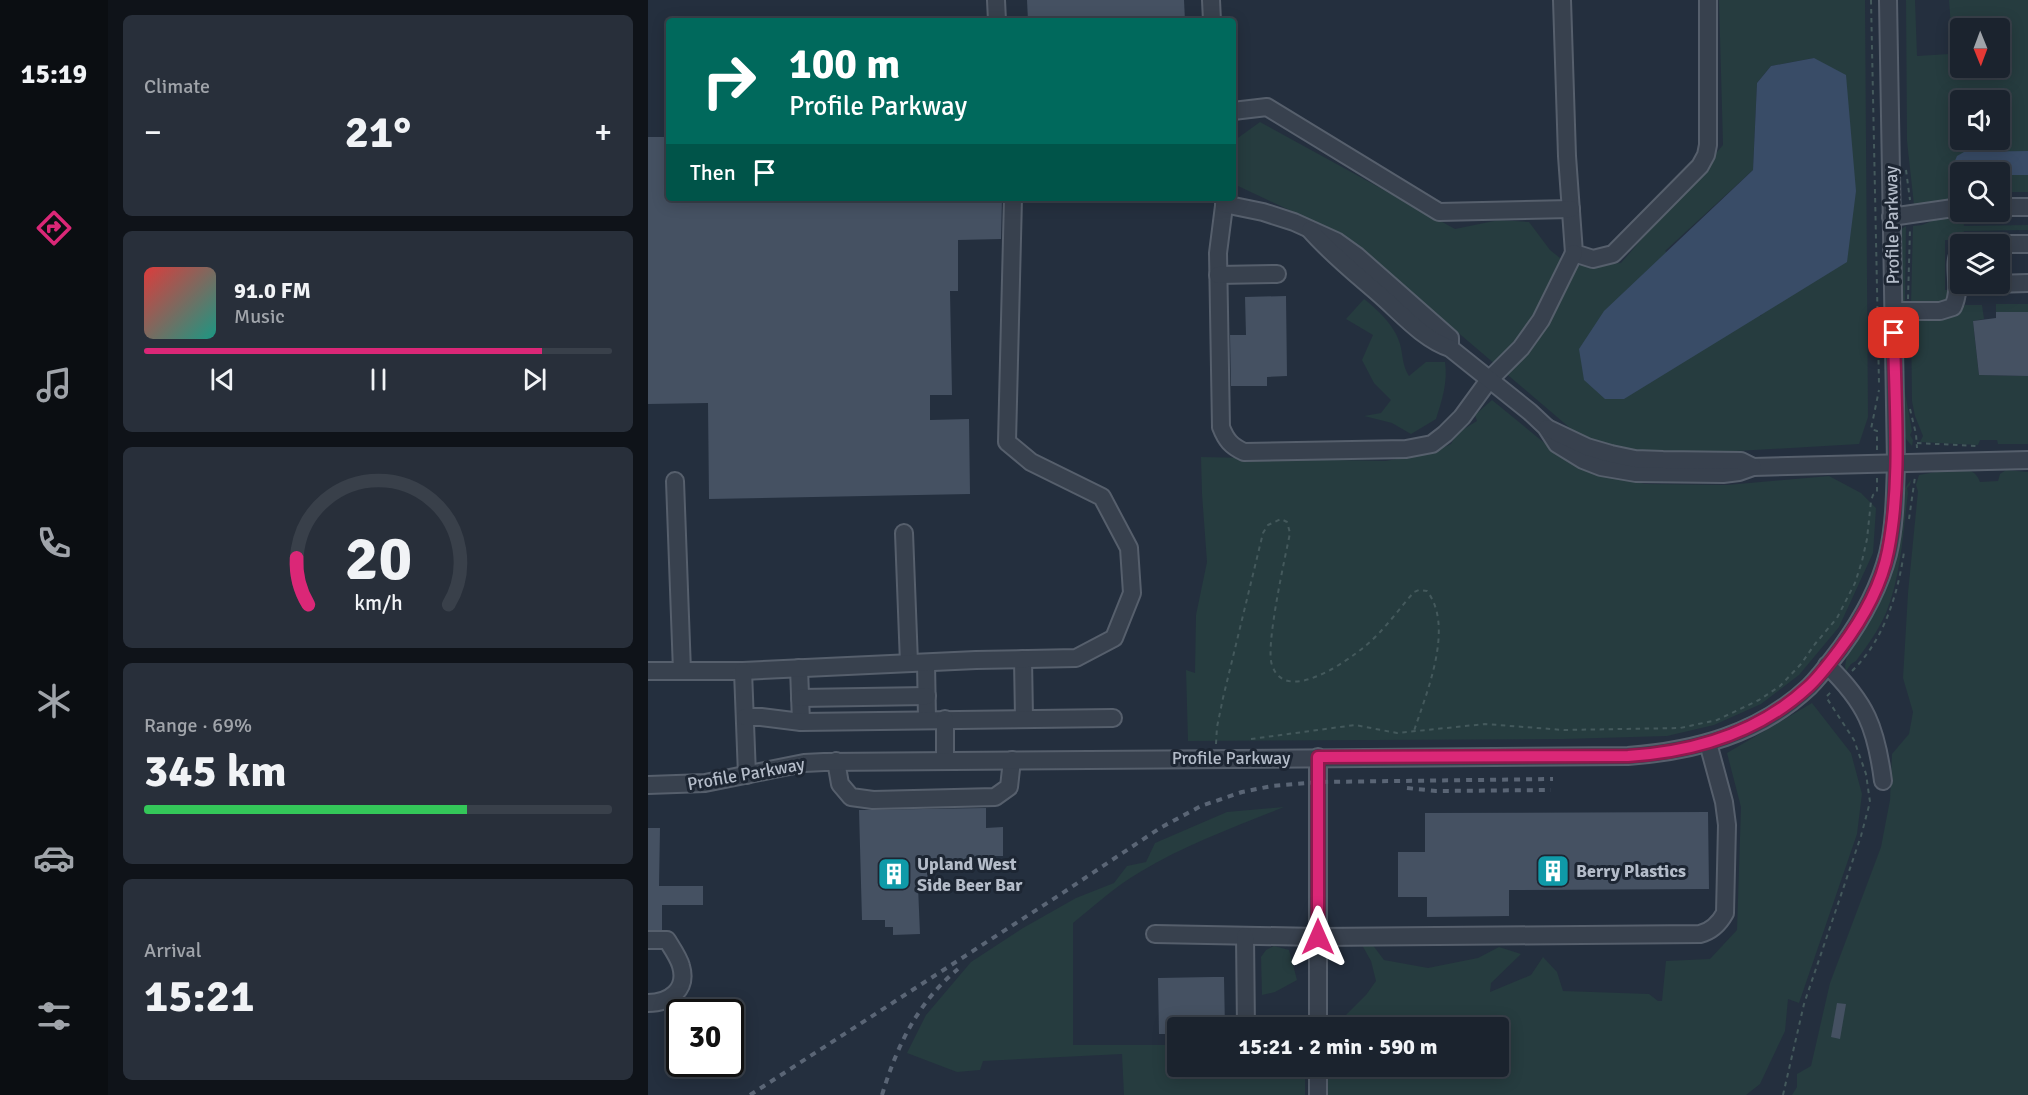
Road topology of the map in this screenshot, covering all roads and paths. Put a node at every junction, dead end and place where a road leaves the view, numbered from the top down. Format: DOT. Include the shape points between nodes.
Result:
graph roads {
  1 [pos="996,0"];
  2 [pos="1211,0"];
  3 [pos="1562,0"];
  4 [pos="1708,0"];
  5 [pos="1871,0"];
  6 [pos="1888,0"];
  7 [pos="997,18"];
  8 [pos="1212,18"];
  9 [pos="1236,111"];
  10 [pos="1013,201"];
  11 [pos="1224,201"];
  12 [pos="2010,207"];
  13 [pos="2028,207"];
  14 [pos="1950,208"];
  15 [pos="1571,209"];
  16 [pos="1891,217"];
  17 [pos="2010,244"];
  18 [pos="2028,244"];
  19 [pos="1574,253"];
  20 [pos="1277,274"];
  21 [pos="1218,275"];
  22 [pos="2028,283"];
  23 [pos="2010,284"];
  24 [pos="1958,294"];
  25 [pos="1893,311"];
  26 [pos="1489,380"];
  27 [pos="1870,429"];
  28 [pos="1917,443"];
  29 [pos="1978,446"];
  30 [pos="2028,460"];
  31 [pos="1896,463"];
  32 [pos="675,481"];
  33 [pos="1873,495"];
  34 [pos="904,532"];
  35 [pos="1023,659"];
  36 [pos="909,663"];
  37 [pos="926,663"];
  38 [pos="1827,665"];
  39 [pos="799,668"];
  40 [pos="648,671"];
  41 [pos="682,671"];
  42 [pos="743,671"];
  43 [pos="927,696"];
  44 [pos="800,698"];
  45 [pos="745,717"];
  46 [pos="1024,718"];
  47 [pos="1113,718"];
  48 [pos="927,719"];
  49 [pos="945,720"];
  50 [pos="801,722"];
  51 [pos="1414,731"];
  52 [pos="1251,739"];
  53 [pos="1708,743"];
  54 [pos="1318,757"];
  55 [pos="1215,758"];
  56 [pos="945,760"];
  57 [pos="1012,760"];
  58 [pos="836,762"];
  59 [pos="747,775"];
  60 [pos="1883,781"];
  61 [pos="648,785"];
  62 [pos="1155,934"];
  63 [pos="1245,936"];
  64 [pos="1318,937"];
  65 [pos="648,940"];
  66 [pos="648,1003"];
  67 [pos="1246,1017"];
  68 [pos="1318,1017"];
  69 [pos="1318,1077"];
  70 [pos="1318,1095"];
  1 -- 7 [label="street"];
  2 -- 8 [label="street"];
  3 -- 15 [label="street"];
  4 -- 19 [label="street" via="1706,155 1700,166 1613,254 1593,259"];
  5 -- 27 [label="path" via="1879,393"];
  6 -- 16 [label="street, Profile Parkway"];
  9 -- 15 [label="street" via="1267,107 1438,212"];
  10 -- 35 [label="street" via="1007,442 1031,462 1102,497 1129,548 1132,593 1114,638 1076,658"];
  11 -- 21 [label="street"];
  11 -- 26 [label="street" via="1310,230 1410,321"];
  12 -- 13 [label="street"];
  14 -- 16 [label="street"];
  15 -- 19 [label="street"];
  16 -- 25 [label="street, Profile Parkway"];
  17 -- 18 [label="street"];
  19 -- 26 [label="street" via="1541,320 1521,348"];
  20 -- 21 [label="street"];
  21 -- 26 [label="street" via="1221,427 1232,446 1244,452 1406,449 1432,444 1462,417"];
  22 -- 23 [label="street"];
  24 -- 25 [label="street" via="1953,307 1940,311"];
  25 -- 31 [label="street, Profile Parkway"];
  26 -- 31 [label="street" via="1546,427 1557,444 1578,457 1618,471 1723,474 1753,467"];
  28 -- 29 [label="path"];
  30 -- 31 [label="street"];
  31 -- 38 [label="street, Profile Parkway" via="1888,554 1873,597 1854,631"];
  32 -- 41 [label="street"];
  33 -- 51 [label="path" via="1862,561 1838,618 1780,686 1759,700 1717,720 1680,728 1564,730 1485,724"];
  34 -- 36 [label="street"];
  35 -- 37 [label="street"];
  35 -- 46 [label="street"];
  36 -- 37 [label="street"];
  36 -- 39 [label="street"];
  37 -- 43 [label="street"];
  38 -- 53 [label="street, Profile Parkway" via="1810,686 1769,717"];
  38 -- 60 [label="street" via="1867,713"];
  39 -- 42 [label="street"];
  39 -- 44 [label="street"];
  40 -- 41 [label="street"];
  41 -- 42 [label="street"];
  42 -- 45 [label="street"];
  43 -- 44 [label="street"];
  43 -- 48 [label="street"];
  44 -- 50 [label="street"];
  45 -- 50 [label="street"];
  45 -- 59 [label="street"];
  46 -- 47 [label="street"];
  46 -- 49 [label="street"];
  48 -- 49 [label="street"];
  48 -- 50 [label="street"];
  49 -- 56 [label="street"];
  51 -- 52 [label="path" via="1397,733 1355,726"];
  51 -- 55 [label="path" via="1438,654 1432,598 1426,591 1414,592 1366,646 1317,677 1294,683 1282,679 1272,665 1271,643 1290,533 1287,522 1281,519 1268,525 1263,533 1217,727"];
  53 -- 54 [label="street, Profile Parkway" via="1628,756"];
  53 -- 64 [label="street" via="1727,825 1725,913 1707,932"];
  54 -- 55 [label="street, Profile Parkway"];
  54 -- 64 [label="street"];
  55 -- 57 [label="street, Profile Parkway"];
  56 -- 57 [label="street, Profile Parkway"];
  56 -- 58 [label="street, Profile Parkway"];
  57 -- 58 [label="street" via="1009,787 995,797 873,800 851,797 840,784"];
  58 -- 59 [label="street, Profile Parkway" via="804,763"];
  59 -- 61 [label="street, Profile Parkway" via="691,785"];
  62 -- 63 [label="street"];
  63 -- 64 [label="street"];
  63 -- 67 [label="street"];
  64 -- 68 [label="street"];
  65 -- 66 [label="street" via="668,940 681,966 682,984 674,997"];
  69 -- 70 [label="street"];
}
